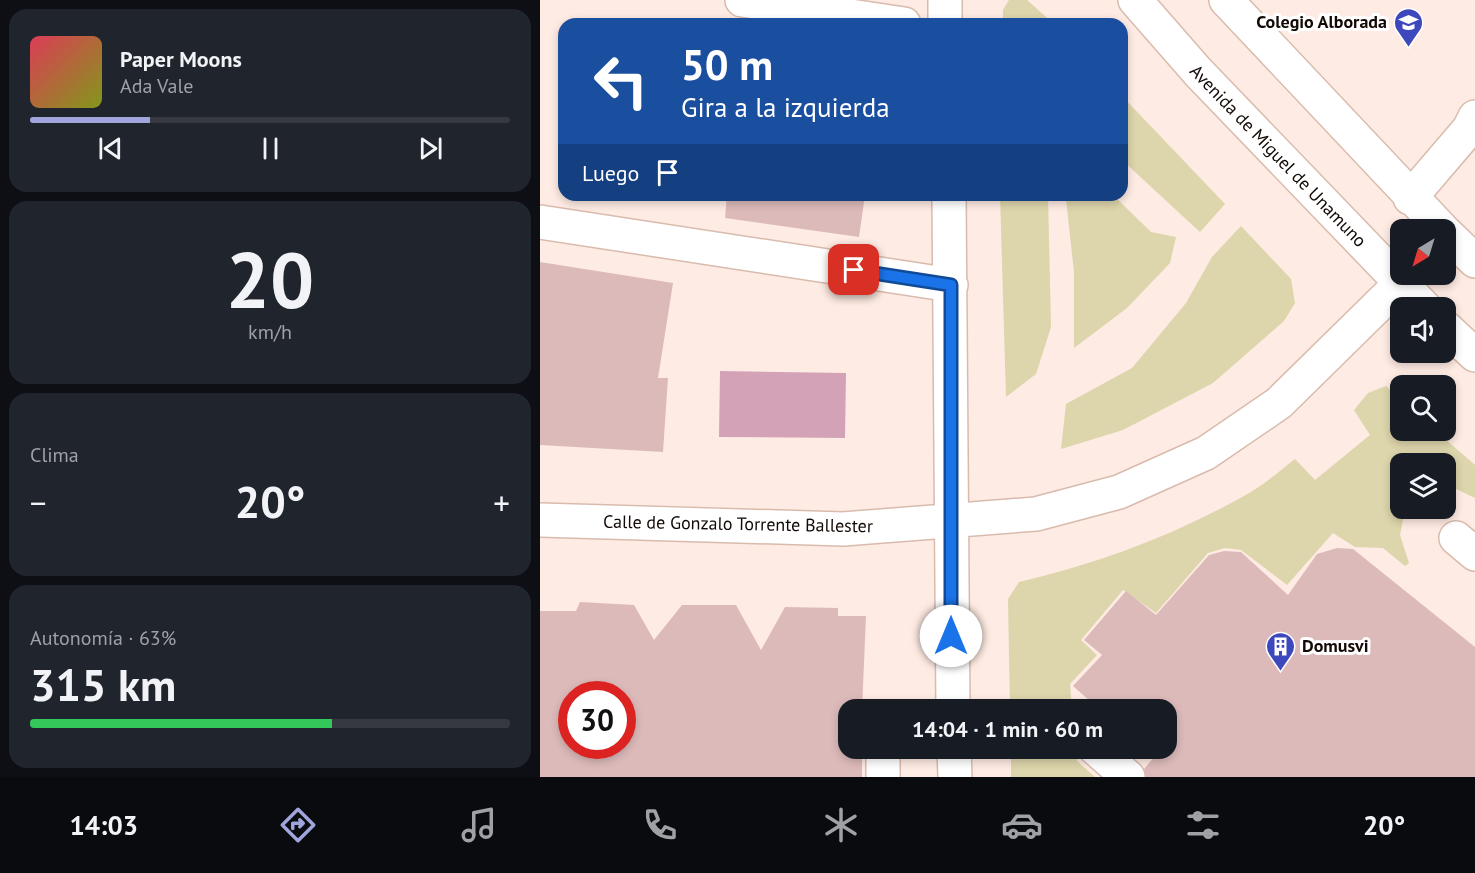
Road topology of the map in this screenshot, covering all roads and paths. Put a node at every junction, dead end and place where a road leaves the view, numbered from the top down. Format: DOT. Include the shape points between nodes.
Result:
graph roads {
  1 [pos="742,0"];
  2 [pos="945,0"];
  3 [pos="1135,0"];
  4 [pos="1226,0"];
  5 [pos="864,18"];
  6 [pos="945,18"];
  7 [pos="1475,117"];
  8 [pos="1410,198"];
  9 [pos="949,201"];
  10 [pos="1432,219"];
  11 [pos="540,222"];
  12 [pos="1456,243"];
  13 [pos="1475,261"];
  14 [pos="1390,274"];
  15 [pos="951,285"];
  16 [pos="1399,285"];
  17 [pos="1401,285"];
  18 [pos="1414,297"];
  19 [pos="1456,337"];
  20 [pos="1475,355"];
  21 [pos="540,520"];
  22 [pos="952,522"];
  23 [pos="953,699"];
  24 [pos="883,759"];
  25 [pos="954,759"];
  26 [pos="1108,759"];
  27 [pos="883,777"];
  28 [pos="955,777"];
  29 [pos="1128,777"];
  1 -- 5 [label="street"];
  2 -- 6 [label="street"];
  3 -- 14 [label="street, Avenida de Miguel de Unamuno" via="1198,72"];
  4 -- 8 [label="street"];
  7 -- 8 [label="street"];
  8 -- 10 [label="street"];
  9 -- 15 [label="street"];
  11 -- 15 [label="street"];
  12 -- 13 [label="street"];
  15 -- 22 [label="street"];
  16 -- 22 [label="street, Calle de Gonzalo Torrente Ballester" via="1279,403 1206,453 1108,495 1035,514"];
  17 -- 18 [label="street, Avenida de Miguel de Unamuno"];
  19 -- 20 [label="street"];
  21 -- 22 [label="street, Calle de Gonzalo Torrente Ballester" via="843,529"];
  22 -- 23 [label="street"];
  24 -- 27 [label="street"];
  25 -- 28 [label="street"];
  26 -- 29 [label="street"];
}
